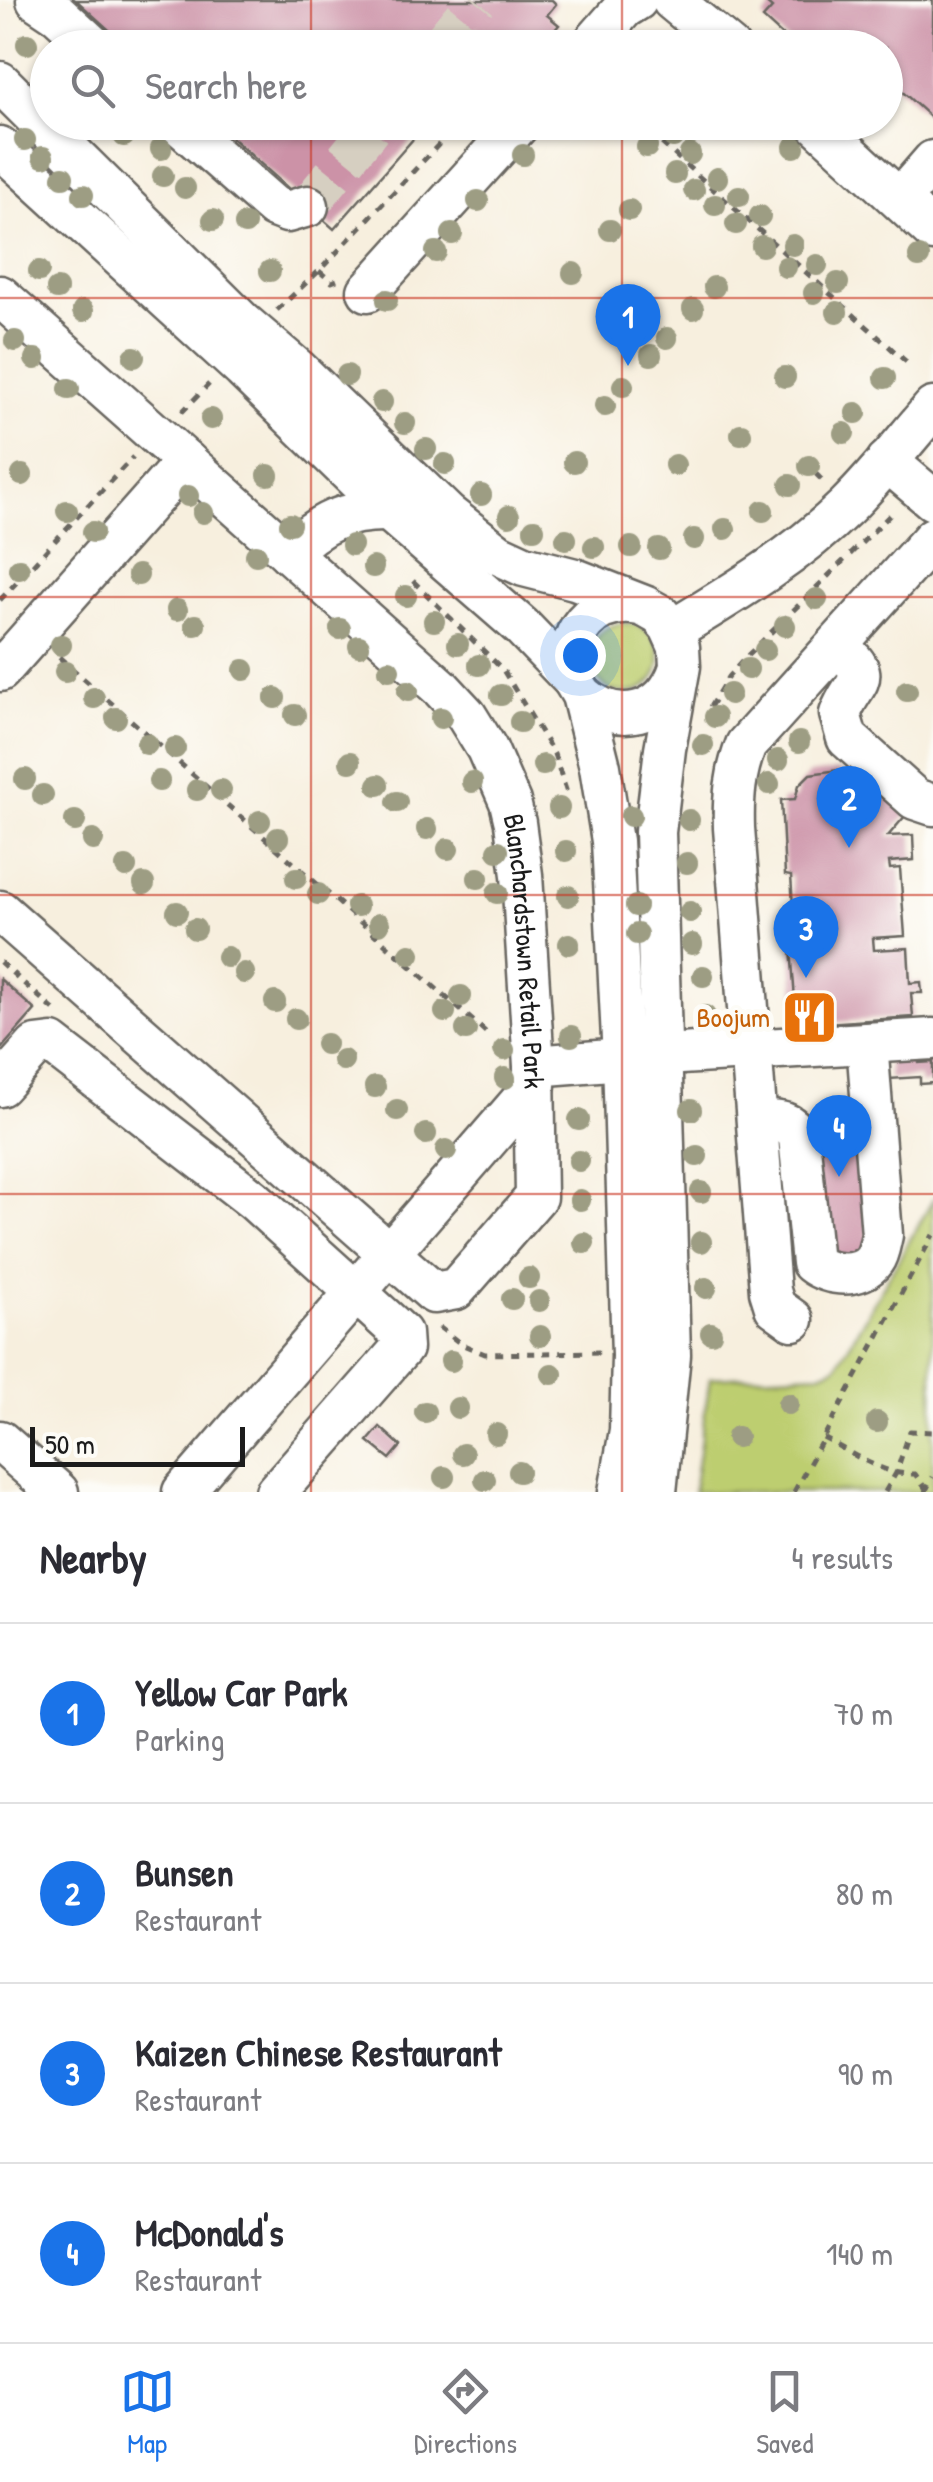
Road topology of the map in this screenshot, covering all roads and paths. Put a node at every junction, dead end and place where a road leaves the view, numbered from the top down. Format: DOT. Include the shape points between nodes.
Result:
graph roads {
  1 [pos="37,0"];
  2 [pos="637,0"];
  3 [pos="672,0"];
  4 [pos="73,30"];
  5 [pos="605,30"];
  6 [pos="708,30"];
  7 [pos="0,82"];
  8 [pos="30,111"];
  9 [pos="61,140"];
  10 [pos="198,140"];
  11 [pos="504,140"];
  12 [pos="658,140"];
  13 [pos="836,140"];
  14 [pos="0,147"];
  15 [pos="933,161"];
  16 [pos="900,198"];
  17 [pos="308,206"];
  18 [pos="933,231"];
  19 [pos="368,291"];
  20 [pos="0,296"];
  21 [pos="912,366"];
  22 [pos="933,408"];
  23 [pos="186,462"];
  24 [pos="912,482"];
  25 [pos="389,511"];
  26 [pos="933,538"];
  27 [pos="289,553"];
  28 [pos="33,634"];
  29 [pos="665,634"];
  30 [pos="837,645"];
  31 [pos="0,672"];
  32 [pos="581,698"];
  33 [pos="708,712"];
  34 [pos="933,804"];
  35 [pos="0,911"];
  36 [pos="0,962"];
  37 [pos="60,1015"];
  38 [pos="489,1035"];
  39 [pos="933,1039"];
  40 [pos="867,1043"];
  41 [pos="753,1049"];
  42 [pos="663,1054"];
  43 [pos="623,1060"];
  44 [pos="534,1076"];
  45 [pos="0,1086"];
  46 [pos="758,1122"];
  47 [pos="933,1236"];
  48 [pos="389,1254"];
  49 [pos="356,1292"];
  50 [pos="793,1320"];
  51 [pos="933,1432"];
  52 [pos="822,1438"];
  53 [pos="0,1440"];
  54 [pos="896,1473"];
  55 [pos="933,1477"];
  56 [pos="928,1490"];
  57 [pos="58,1492"];
  58 [pos="183,1492"];
  59 [pos="276,1492"];
  60 [pos="619,1492"];
  61 [pos="656,1492"];
  62 [pos="794,1492"];
  63 [pos="885,1492"];
  1 -- 4 [label="street"];
  2 -- 5 [label="street"];
  3 -- 6 [label="street"];
  7 -- 8 [label="street"];
  9 -- 29 [label="street" via="447,514 498,554 575,579"];
  10 -- 17 [label="street" via="274,207 287,212"];
  11 -- 19 [label="street"];
  12 -- 21 [label="path"];
  13 -- 16 [label="street"];
  14 -- 25 [label="street"];
  15 -- 16 [label="street"];
  16 -- 18 [label="street"];
  20 -- 23 [label="street, Blanchardstown Retail Park"];
  22 -- 24 [label="street"];
  23 -- 27 [label="street, Blanchardstown Retail Park"];
  23 -- 28 [label="street"];
  24 -- 29 [label="street" via="848,505 748,585"];
  24 -- 33 [label="path" via="843,564 744,658"];
  25 -- 27 [label="street" via="325,522"];
  25 -- 32 [label="street" via="522,626"];
  26 -- 30 [label="street"];
  27 -- 44 [label="street, Blanchardstown Retail Park" via="440,687 495,766 519,848"];
  28 -- 31 [label="street"];
  28 -- 38 [label="path"];
  29 -- 32 [label="street" via="674,684 662,700 630,714"];
  29 -- 32 [label="street" via="625,603 590,615 578,628 569,662"];
  29 -- 42 [label="street" via="665,748 656,832"];
  30 -- 34 [label="street" via="860,672 840,714 847,738 915,798"];
  30 -- 41 [label="street" via="746,745 736,774 734,828"];
  32 -- 43 [label="street" via="612,841"];
  35 -- 48 [label="street"];
  36 -- 37 [label="path"];
  39 -- 40 [label="street"];
  40 -- 41 [label="street"];
  40 -- 46 [label="street" via="882,1235 869,1266 838,1273 812,1262 799,1138 785,1121"];
  41 -- 42 [label="street"];
  41 -- 46 [label="street"];
  42 -- 61 [label="street" via="670,1355"];
  43 -- 44 [label="street"];
  43 -- 60 [label="street" via="632,1356 630,1431"];
  44 -- 48 [label="street, Blanchardstown Retail Park"];
  44 -- 48 [label="street" via="538,1186 531,1205 448,1292 434,1293"];
  45 -- 49 [label="street" via="46,1042 216,1169"];
  46 -- 50 [label="street" via="770,1291 774,1307"];
  47 -- 52 [label="path"];
  48 -- 49 [label="street, Blanchardstown Retail Park"];
  49 -- 58 [label="street, Blanchardstown Retail Park"];
  49 -- 59 [label="street" via="401,1333 402,1348"];
  51 -- 54 [label="path" via="910,1431"];
  52 -- 54 [label="path"];
  52 -- 62 [label="path"];
  53 -- 57 [label="street"];
  54 -- 56 [label="path" via="915,1474"];
  54 -- 63 [label="path"];
  55 -- 56 [label="path"];
}
